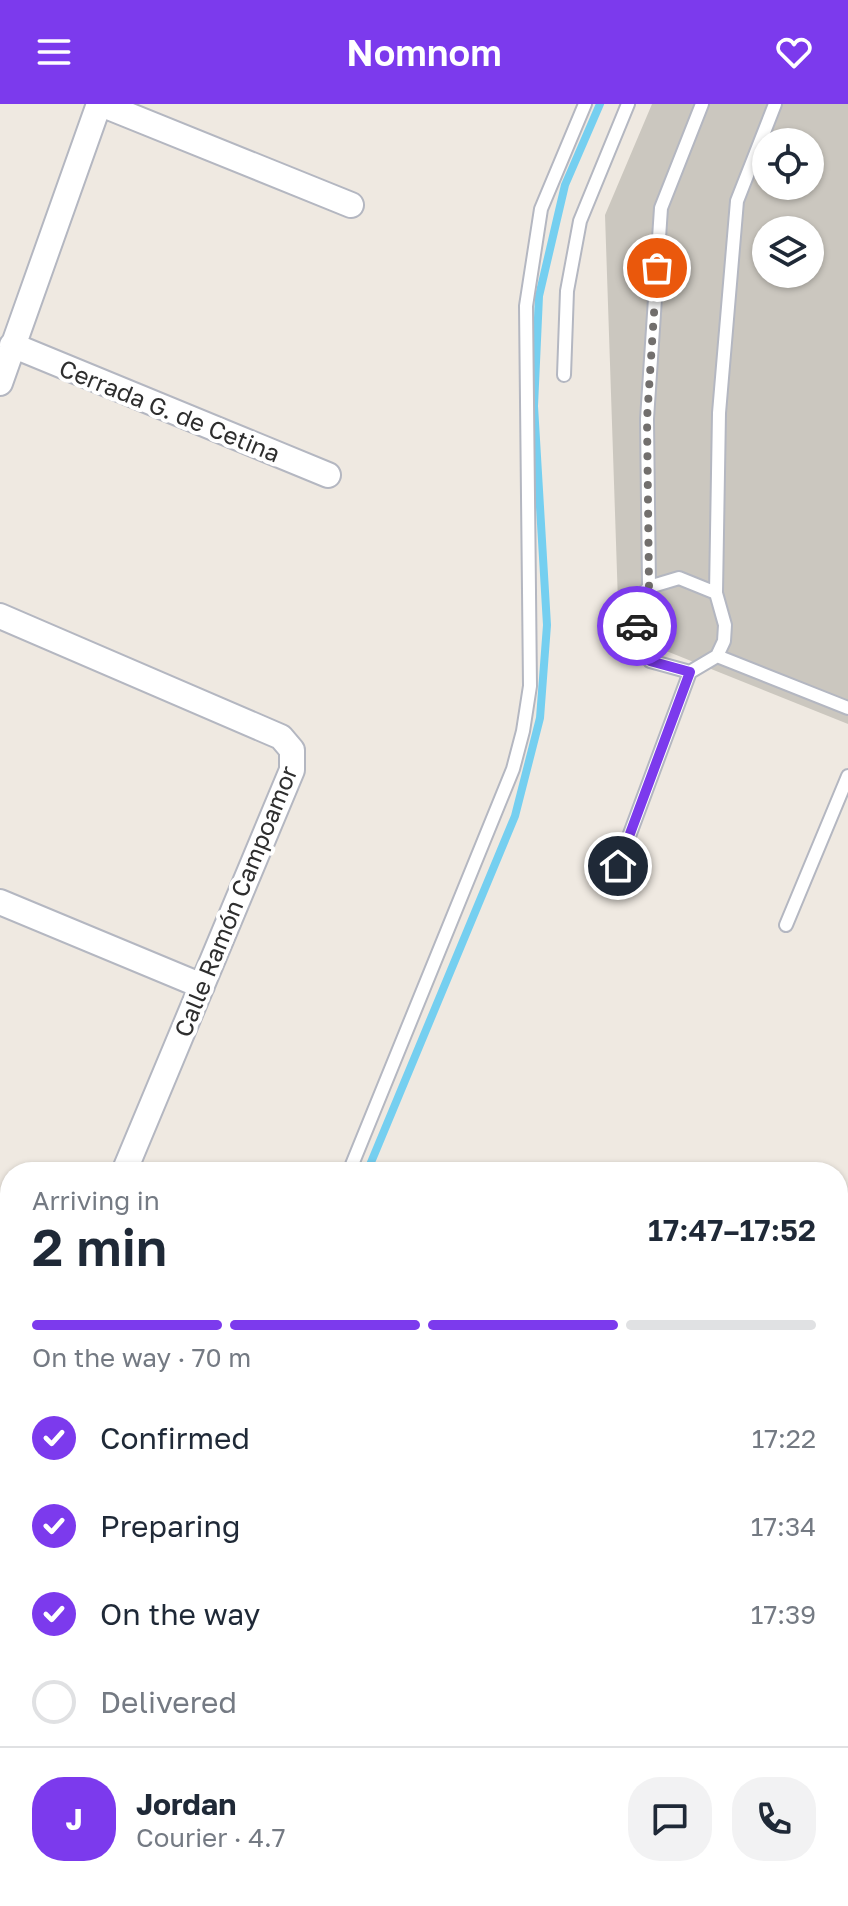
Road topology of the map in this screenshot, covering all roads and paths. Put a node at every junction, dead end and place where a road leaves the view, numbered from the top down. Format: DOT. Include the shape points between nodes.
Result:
graph roads {
  1 [pos="100,104"];
  2 [pos="585,104"];
  3 [pos="628,104"];
  4 [pos="702,104"];
  5 [pos="775,104"];
  6 [pos="351,205"];
  7 [pos="12,345"];
  8 [pos="564,375"];
  9 [pos="0,383"];
  10 [pos="328,475"];
  11 [pos="649,587"];
  12 [pos="716,593"];
  13 [pos="0,616"];
  14 [pos="717,656"];
  15 [pos="690,672"];
  16 [pos="848,708"];
  17 [pos="848,776"];
  18 [pos="618,866"];
  19 [pos="0,902"];
  20 [pos="786,925"];
  21 [pos="202,986"];
  22 [pos="128,1162"];
  23 [pos="353,1162"];
  1 -- 6 [label="street"];
  1 -- 7 [label="street"];
  2 -- 23 [label="lane" via="541,209 527,293 530,686 523,731 513,769"];
  3 -- 8 [label="lane" via="580,221 567,291"];
  4 -- 11 [label="lane" via="661,208 647,419"];
  5 -- 12 [label="lane" via="737,201 719,413"];
  7 -- 9 [label="street"];
  7 -- 10 [label="street, Cerrada G. de Cetina"];
  11 -- 12 [label="lane" via="679,578"];
  11 -- 15 [label="lane" via="642,595 637,626 650,661"];
  12 -- 14 [label="lane" via="725,625"];
  13 -- 21 [label="street, Calle Ramón Campoamor" via="281,737 292,750 292,770"];
  14 -- 15 [label="lane"];
  14 -- 16 [label="lane"];
  15 -- 18 [label="lane"];
  17 -- 20 [label="lane"];
  19 -- 21 [label="street"];
  21 -- 22 [label="street, Calle Ramón Campoamor"];
}
